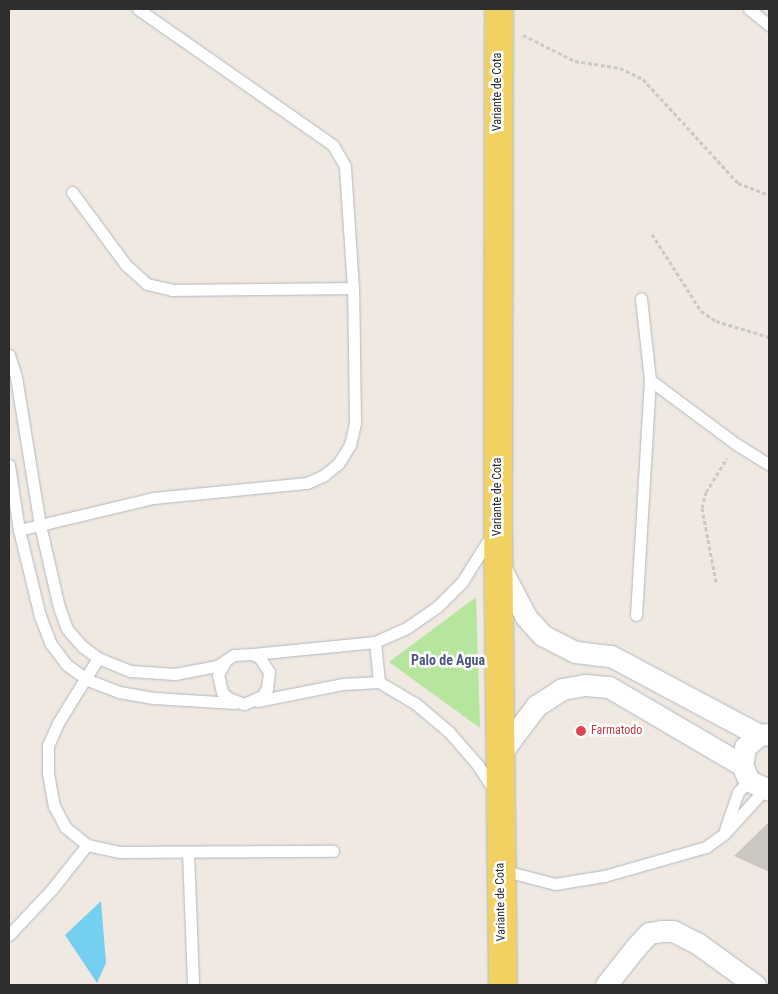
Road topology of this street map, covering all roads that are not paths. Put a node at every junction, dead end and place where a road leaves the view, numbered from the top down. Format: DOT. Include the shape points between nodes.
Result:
graph roads {
  1 [pos="138,9"];
  2 [pos="749,9"];
  3 [pos="499,15"];
  4 [pos="769,25"];
  5 [pos="72,192"];
  6 [pos="353,288"];
  7 [pos="641,298"];
  8 [pos="9,354"];
  9 [pos="650,380"];
  10 [pos="9,465"];
  11 [pos="769,465"];
  12 [pos="498,520"];
  13 [pos="40,525"];
  14 [pos="19,530"];
  15 [pos="499,565"];
  16 [pos="636,615"];
  17 [pos="375,642"];
  18 [pos="253,654"];
  19 [pos="98,658"];
  20 [pos="226,660"];
  21 [pos="88,680"];
  22 [pos="379,682"];
  23 [pos="256,701"];
  24 [pos="244,704"];
  25 [pos="764,734"];
  26 [pos="501,753"];
  27 [pos="756,782"];
  28 [pos="500,800"];
  29 [pos="724,834"];
  30 [pos="87,845"];
  31 [pos="334,851"];
  32 [pos="188,852"];
  33 [pos="501,870"];
  34 [pos="9,935"];
  35 [pos="192,985"];
  36 [pos="503,985"];
  37 [pos="606,985"];
  38 [pos="755,985"];
  1 -- 6 [label="lane" via="333,144 345,166"];
  2 -- 4 [label="lane"];
  3 -- 12 [label="main road, Variante de Cota"];
  5 -- 6 [label="lane" via="126,265 147,284 172,290"];
  6 -- 13 [label="lane" via="355,423 350,445 338,464 323,476 307,483 153,498"];
  7 -- 9 [label="lane"];
  8 -- 13 [label="lane" via="16,378"];
  9 -- 11 [label="lane"];
  9 -- 16 [label="lane"];
  10 -- 14 [label="lane"];
  12 -- 15 [label="main road, Variante de Cota"];
  12 -- 17 [label="lane" via="483,553 462,582 437,607 408,628"];
  13 -- 14 [label="lane"];
  13 -- 19 [label="lane" via="67,629"];
  14 -- 21 [label="lane" via="40,616 51,644 67,665"];
  15 -- 25 [label="street" via="526,617 542,635 576,652 611,656"];
  15 -- 26 [label="main road, Variante de Cota"];
  17 -- 18 [label="lane"];
  17 -- 22 [label="lane"];
  18 -- 20 [label="lane" via="234,654"];
  18 -- 23 [label="lane" via="266,664 270,681 268,689"];
  19 -- 20 [label="lane" via="131,671 175,674 217,666"];
  19 -- 21 [label="lane"];
  20 -- 24 [label="lane" via="218,675 219,684 228,698"];
  21 -- 24 [label="lane" via="119,692 154,698"];
  21 -- 30 [label="lane" via="58,722 48,746 54,806 65,827"];
  22 -- 23 [label="lane" via="344,684"];
  22 -- 28 [label="lane" via="416,704 449,732 477,764"];
  23 -- 24 [label="lane"];
  25 -- 27 [label="street" via="745,747"];
  26 -- 27 [label="street" via="536,706 562,689 585,685 609,687"];
  26 -- 28 [label="main road, Variante de Cota"];
  27 -- 29 [label="lane"];
  27 -- 29 [label="lane" via="738,792"];
  28 -- 33 [label="main road, Variante de Cota"];
  29 -- 33 [label="lane" via="706,847 580,881 555,884"];
  30 -- 32 [label="lane" via="121,852"];
  30 -- 34 [label="lane"];
  31 -- 32 [label="lane"];
  32 -- 35 [label="lane"];
  33 -- 36 [label="main road, Variante de Cota"];
  37 -- 38 [label="street" via="649,934 667,931 697,943"];
}
